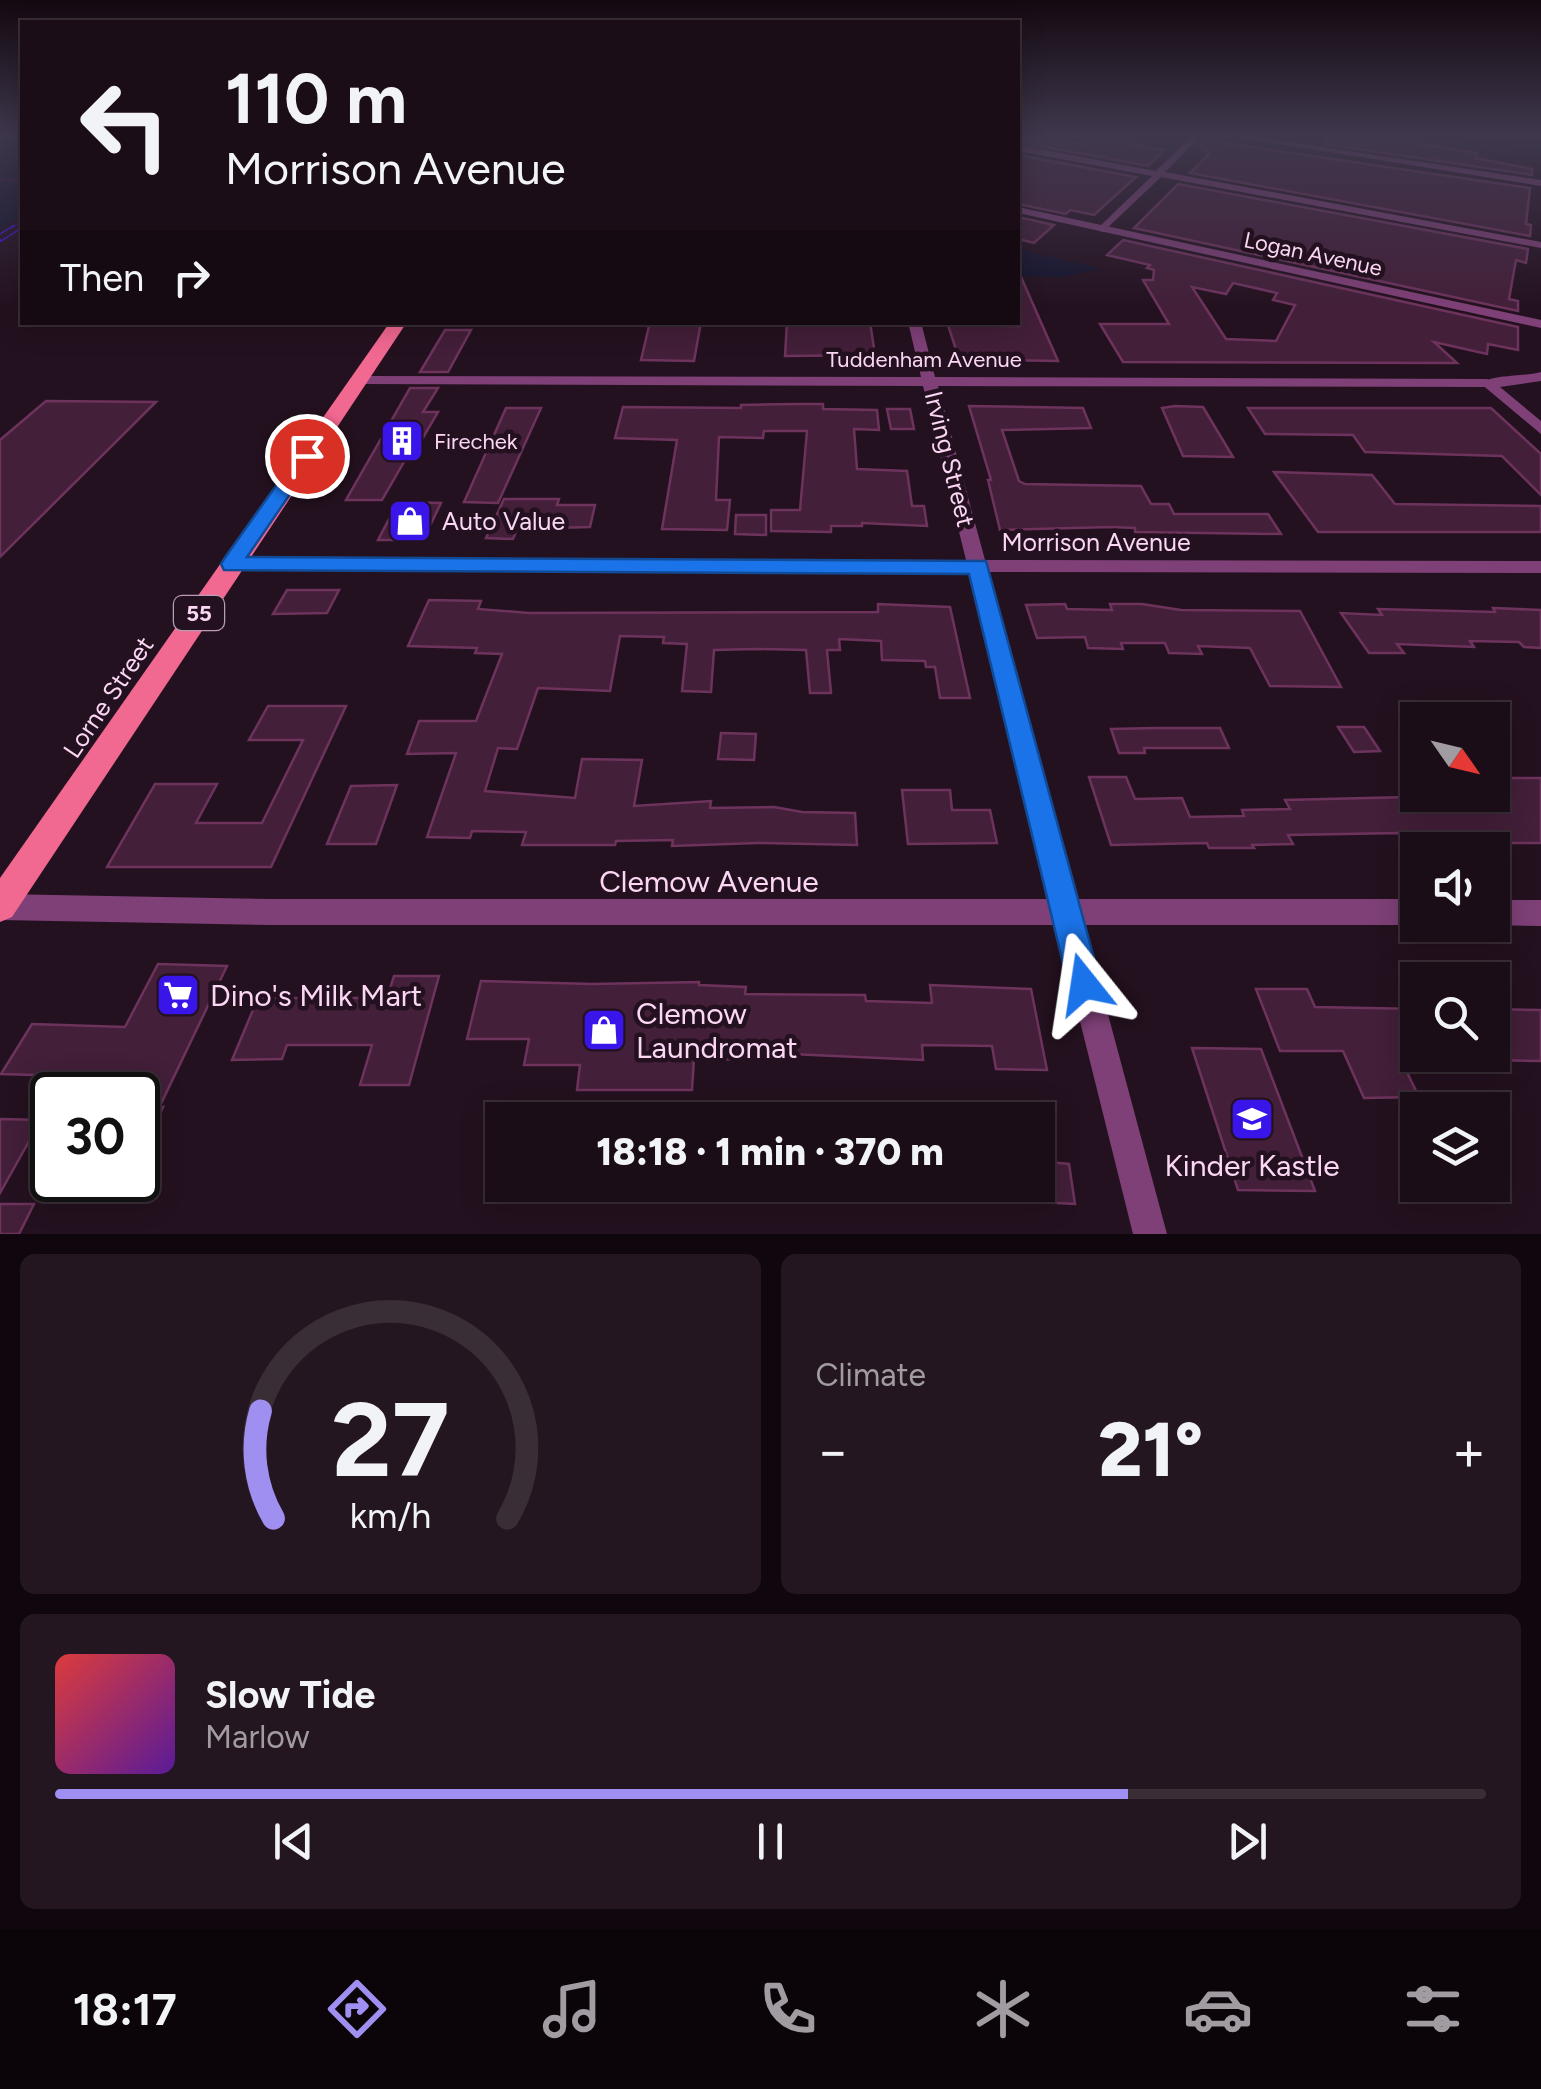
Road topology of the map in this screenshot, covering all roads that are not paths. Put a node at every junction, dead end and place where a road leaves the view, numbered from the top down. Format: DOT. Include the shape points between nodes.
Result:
graph roads {
  1 [pos="1139,194"];
  2 [pos="1265,194"];
  3 [pos="1020,210"];
  4 [pos="1103,228"];
  5 [pos="1541,245"];
  6 [pos="1541,324"];
  7 [pos="398,325"];
  8 [pos="915,325"];
  9 [pos="1541,376"];
  10 [pos="360,380"];
  11 [pos="931,382"];
  12 [pos="1487,383"];
  13 [pos="1541,429"];
  14 [pos="232,564"];
  15 [pos="978,566"];
  16 [pos="1541,568"];
  17 [pos="0,906"];
  18 [pos="1400,912"];
  19 [pos="1066,913"];
  20 [pos="1510,913"];
  21 [pos="1541,913"];
  22 [pos="1150,1234"];
  1 -- 4 [label="street"];
  2 -- 5 [label="street"];
  3 -- 4 [label="street, Logan Avenue"];
  4 -- 6 [label="street, Logan Avenue"];
  7 -- 10 [label="main road, Lorne Street / 55"];
  8 -- 11 [label="street, Irving Street"];
  9 -- 12 [label="street, Tuddenham Avenue"];
  10 -- 11 [label="street, Tuddenham Avenue"];
  10 -- 14 [label="main road, Lorne Street / 55"];
  11 -- 12 [label="street, Tuddenham Avenue"];
  11 -- 15 [label="street, Irving Street"];
  12 -- 13 [label="street"];
  14 -- 15 [label="street, Morrison Avenue"];
  14 -- 17 [label="main road, Lorne Street / 55"];
  15 -- 16 [label="street, Morrison Avenue"];
  15 -- 19 [label="street, Irving Street"];
  17 -- 19 [label="street, Clemow Avenue"];
  18 -- 19 [label="street, Clemow Avenue"];
  19 -- 22 [label="street, Irving Street"];
  20 -- 21 [label="street"];
}
